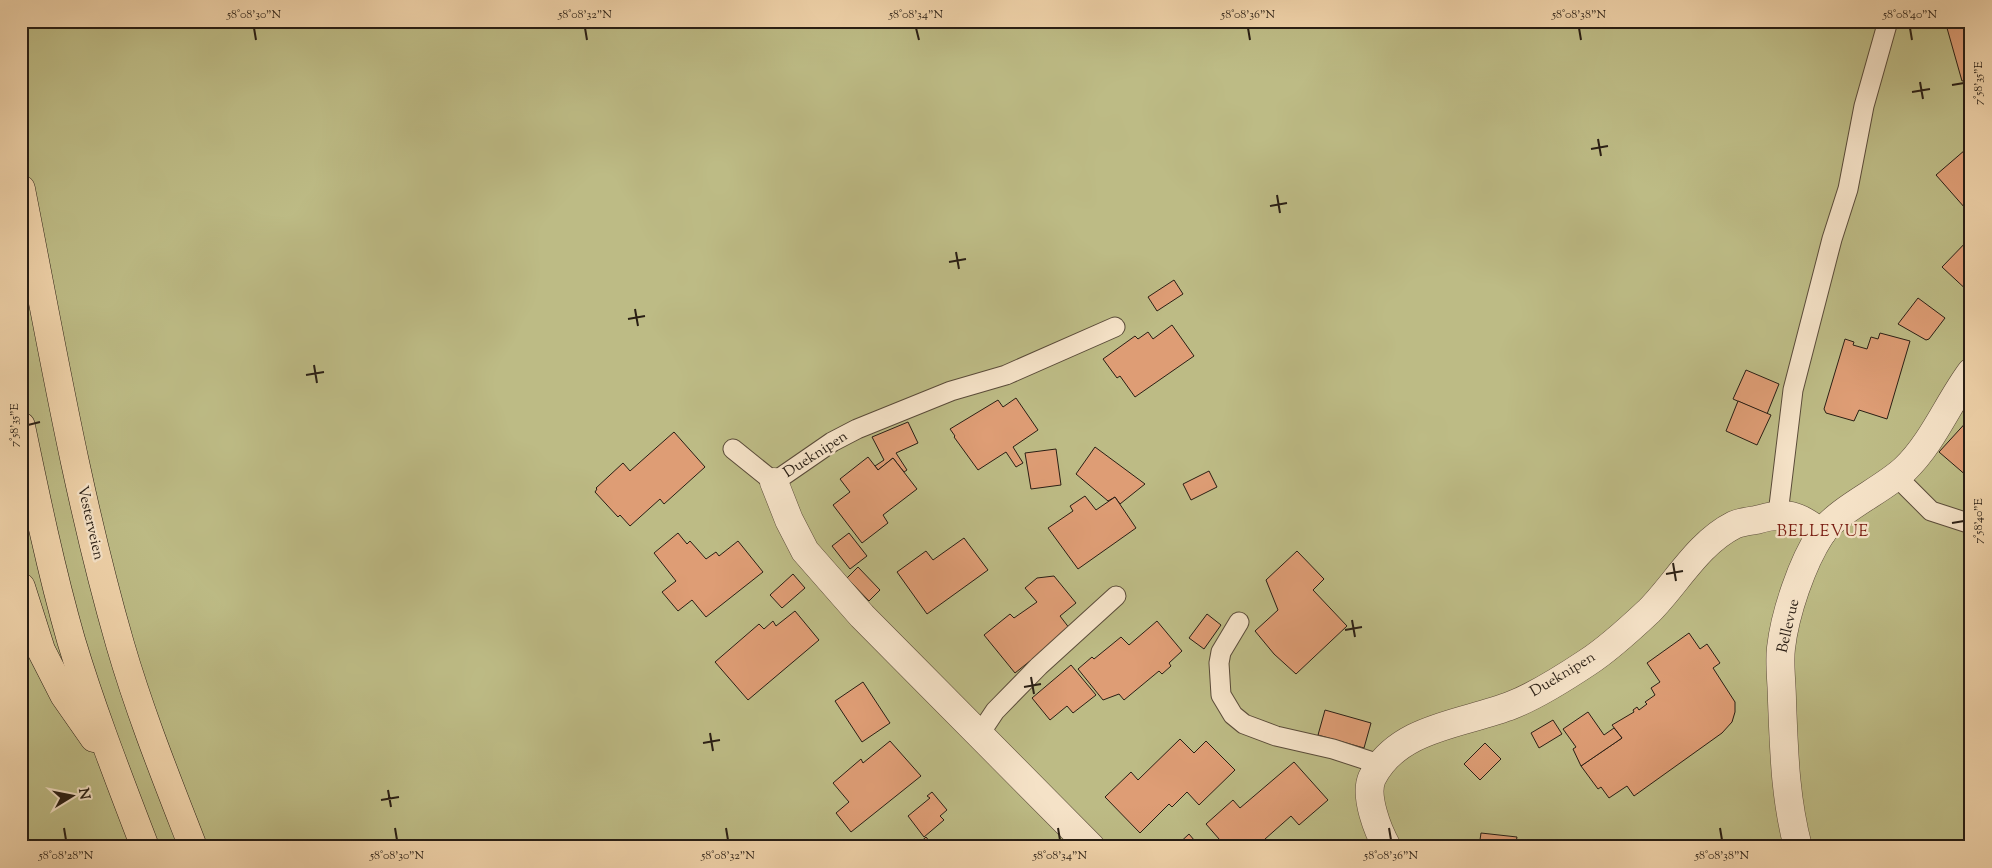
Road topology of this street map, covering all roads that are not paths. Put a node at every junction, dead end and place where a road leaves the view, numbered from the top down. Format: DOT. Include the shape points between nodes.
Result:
graph roads {
  1 [pos="1888,21"];
  2 [pos="21,189"];
  3 [pos="1115,327"];
  4 [pos="1971,372"];
  5 [pos="21,426"];
  6 [pos="733,449"];
  7 [pos="1896,476"];
  8 [pos="774,482"];
  9 [pos="1778,514"];
  10 [pos="1971,524"];
  11 [pos="1822,532"];
  12 [pos="21,586"];
  13 [pos="1116,596"];
  14 [pos="1239,622"];
  15 [pos="979,735"];
  16 [pos="113,764"];
  17 [pos="1382,765"];
  18 [pos="145,847"];
  19 [pos="193,847"];
  20 [pos="1091,847"];
  21 [pos="1387,847"];
  22 [pos="1798,847"];
  1 -- 9 [label="lane" via="1864,106 1848,189 1793,390"];
  2 -- 19 [label="highway, Vesterveien" via="91,535 120,645"];
  3 -- 8 [label="lane, Dueknipen" via="1006,375 951,391 857,428"];
  4 -- 7 [label="street, Bellevue" via="1932,434"];
  5 -- 16 [label="highway" via="71,640"];
  6 -- 8 [label="lane"];
  7 -- 10 [label="lane" via="1931,511"];
  7 -- 11 [label="street, Bellevue"];
  8 -- 15 [label="street, Dueknipen" via="805,552 862,616"];
  9 -- 11 [label="street, Dueknipen" via="1802,519"];
  9 -- 17 [label="street, Dueknipen" via="1734,525 1707,545 1649,611 1589,662 1513,705 1439,726 1412,738"];
  11 -- 22 [label="street, Bellevue" via="1806,563 1781,648 1785,782"];
  12 -- 16 [label="highway" via="41,650 64,695"];
  13 -- 15 [label="lane" via="995,711"];
  14 -- 17 [label="lane" via="1221,652 1219,663 1221,695 1233,715 1244,724 1276,736 1333,749"];
  15 -- 20 [label="street, Dueknipen"];
  16 -- 18 [label="highway"];
  17 -- 21 [label="street, Dueknipen" via="1372,779 1370,802"];
}
